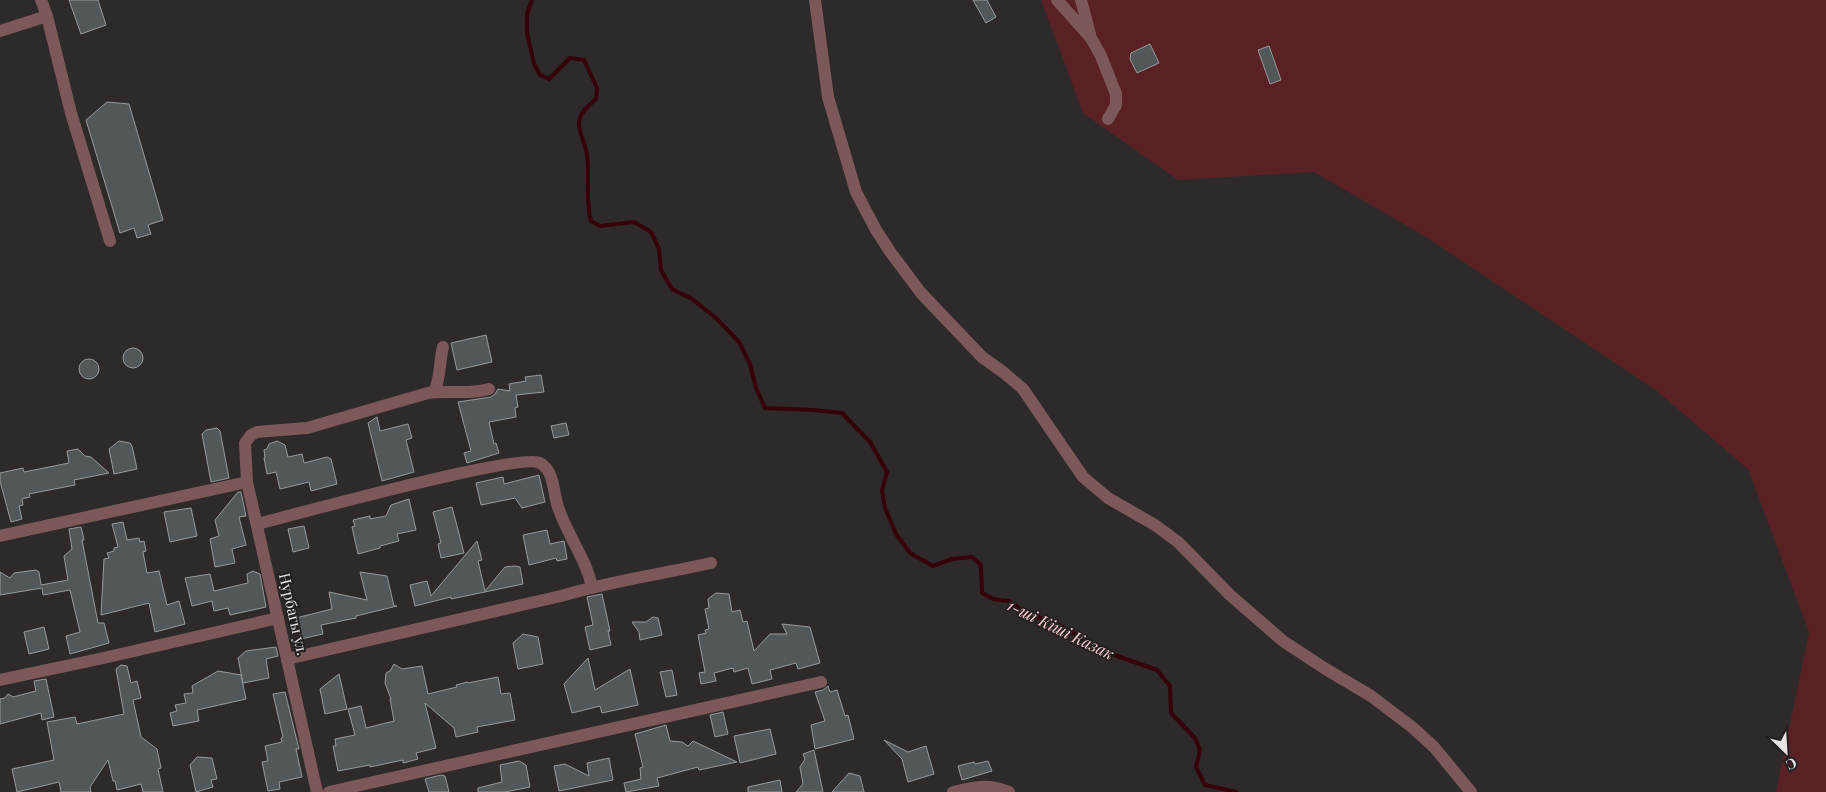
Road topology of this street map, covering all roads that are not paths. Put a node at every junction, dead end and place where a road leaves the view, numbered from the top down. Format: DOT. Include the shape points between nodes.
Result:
graph roads {
  1 [pos="41,0"];
  2 [pos="815,0"];
  3 [pos="1057,0"];
  4 [pos="1081,0"];
  5 [pos="47,16"];
  6 [pos="0,31"];
  7 [pos="1091,38"];
  8 [pos="1108,119"];
  9 [pos="110,241"];
  10 [pos="443,347"];
  11 [pos="489,388"];
  12 [pos="434,392"];
  13 [pos="247,482"];
  14 [pos="256,524"];
  15 [pos="0,536"];
  16 [pos="712,563"];
  17 [pos="592,587"];
  18 [pos="278,618"];
  19 [pos="287,659"];
  20 [pos="0,680"];
  21 [pos="821,682"];
  22 [pos="317,792"];
  23 [pos="328,792"];
  24 [pos="953,792"];
  25 [pos="1009,792"];
  26 [pos="1471,792"];
  1 -- 5 [label="street"];
  2 -- 26 [label="street" via="828,97 856,192 876,230 921,293 982,357 1022,389 1084,477 1108,498 1178,542 1230,595 1283,641 1371,696 1412,727 1434,747"];
  3 -- 7 [label="street"];
  4 -- 7 [label="street"];
  5 -- 6 [label="street"];
  5 -- 9 [label="street" via="64,90"];
  7 -- 8 [label="street" via="1102,56 1116,94 1116,105"];
  10 -- 12 [label="street"];
  11 -- 12 [label="street"];
  12 -- 13 [label="street, Нурбагы ул." via="306,428 257,432 244,443"];
  13 -- 14 [label="street, Нурбагы ул."];
  13 -- 15 [label="street"];
  14 -- 17 [label="street" via="467,472 533,460 549,473 560,514 584,561"];
  14 -- 18 [label="street, Нурбагы ул."];
  16 -- 17 [label="street"];
  17 -- 19 [label="street"];
  18 -- 19 [label="street, Нурбагы ул."];
  18 -- 20 [label="street"];
  19 -- 22 [label="street, Нурбагы ул."];
  21 -- 23 [label="street"];
  24 -- 25 [label="street" via="979,786"];
}
